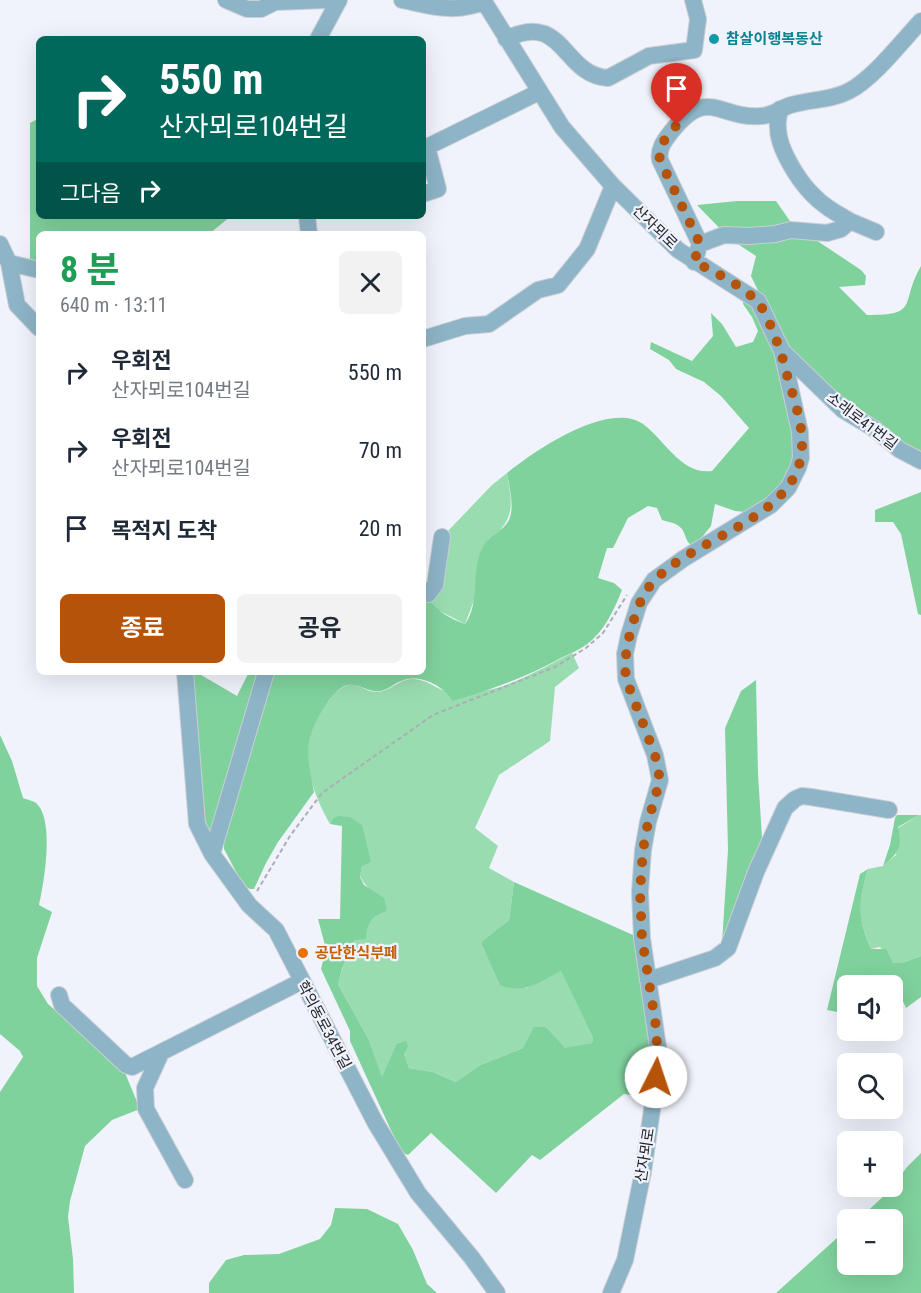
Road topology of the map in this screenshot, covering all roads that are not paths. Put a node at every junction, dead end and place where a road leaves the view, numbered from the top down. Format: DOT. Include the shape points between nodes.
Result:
graph roads {
  1 [pos="226,0"];
  2 [pos="327,0"];
  3 [pos="339,0"];
  4 [pos="402,0"];
  5 [pos="693,0"];
  6 [pos="483,1"];
  7 [pos="921,21"];
  8 [pos="320,36"];
  9 [pos="506,39"];
  10 [pos="539,92"];
  11 [pos="780,109"];
  12 [pos="613,186"];
  13 [pos="426,193"];
  14 [pos="850,221"];
  15 [pos="876,232"];
  16 [pos="0,244"];
  17 [pos="700,244"];
  18 [pos="694,262"];
  19 [pos="9,263"];
  20 [pos="36,269"];
  21 [pos="36,325"];
  22 [pos="426,338"];
  23 [pos="782,351"];
  24 [pos="921,460"];
  25 [pos="442,537"];
  26 [pos="426,594"];
  27 [pos="185,675"];
  28 [pos="265,675"];
  29 [pos="889,810"];
  30 [pos="213,854"];
  31 [pos="649,980"];
  32 [pos="302,981"];
  33 [pos="59,995"];
  34 [pos="161,1053"];
  35 [pos="184,1180"];
  36 [pos="497,1293"];
  37 [pos="611,1293"];
  1 -- 2 [label="street" via="247,9 261,9 275,2"];
  3 -- 8 [label="street"];
  4 -- 6 [label="street" via="449,9 468,9"];
  5 -- 9 [label="street" via="698,19 694,50 649,56 608,78 586,70 544,33 527,31"];
  6 -- 9 [label="street, 산자뫼로"];
  7 -- 11 [label="street" via="850,91"];
  9 -- 10 [label="street, 산자뫼로"];
  10 -- 12 [label="street, 산자뫼로" via="562,127"];
  10 -- 13 [label="street" via="427,147 438,189"];
  11 -- 14 [label="street" via="779,136 792,166 811,194"];
  11 -- 17 [label="street" via="763,116 710,107 692,110 659,149 660,160"];
  12 -- 18 [label="street, 산자뫼로"];
  12 -- 22 [label="street" via="587,249 558,285 538,290 489,324 465,326"];
  14 -- 15 [label="street"];
  14 -- 17 [label="street" via="827,233 791,230 724,235"];
  16 -- 19 [label="street"];
  17 -- 18 [label="street"];
  18 -- 23 [label="street, 산자뫼로" via="758,301"];
  19 -- 20 [label="street"];
  19 -- 21 [label="street" via="16,304"];
  23 -- 24 [label="street, 소래로41번길" via="843,410"];
  23 -- 31 [label="street, 산자뫼로" via="800,432 801,458 794,478 771,505 654,580 639,603 629,635 625,667 630,692 655,755 660,780 648,822 640,892"];
  25 -- 26 [label="street" via="435,585"];
  27 -- 30 [label="street, 학의동로34번길" via="197,824"];
  28 -- 30 [label="street"];
  29 -- 31 [label="street" via="811,797 795,799 785,808 770,839 728,948 715,958"];
  30 -- 32 [label="street, 학의동로34번길" via="249,905 276,930"];
  31 -- 37 [label="street, 산자뫼로" via="658,1040 655,1089 628,1247"];
  32 -- 34 [label="street"];
  32 -- 36 [label="street, 학의동로34번길" via="375,1122 418,1193"];
  33 -- 34 [label="street" via="62,1005 126,1065 132,1067"];
  34 -- 35 [label="street" via="145,1088 146,1109"];
}
